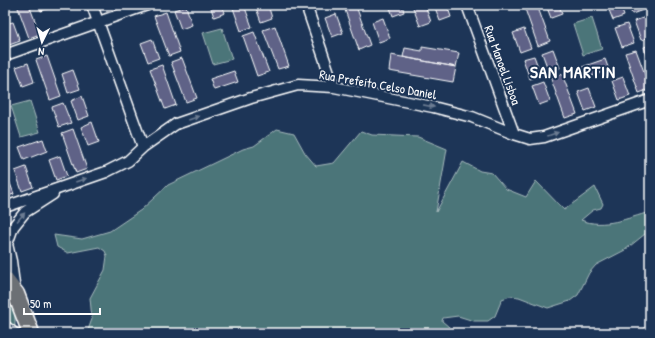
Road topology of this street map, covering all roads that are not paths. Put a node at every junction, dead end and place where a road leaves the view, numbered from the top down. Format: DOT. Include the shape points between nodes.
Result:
graph roads {
  1 [pos="92,5"];
  2 [pos="146,5"];
  3 [pos="306,5"];
  4 [pos="471,6"];
  5 [pos="98,22"];
  6 [pos="5,55"];
  7 [pos="334,87"];
  8 [pos="650,100"];
  9 [pos="514,134"];
  10 [pos="143,147"];
  11 [pos="66,186"];
  12 [pos="5,207"];
  13 [pos="5,280"];
  14 [pos="16,294"];
  15 [pos="5,323"];
  16 [pos="18,333"];
  17 [pos="30,333"];
  1 -- 5 [label="street"];
  2 -- 5 [label="street"];
  3 -- 7 [label="street"];
  4 -- 9 [label="street, Rua Manoel Lisboa"];
  5 -- 6 [label="street"];
  5 -- 10 [label="street"];
  7 -- 9 [label="street, Rua Prefeito Celso Daniel, one-way" via="472,117"];
  10 -- 7 [label="street, Rua Prefeito Celso Daniel, one-way" via="176,124 251,98 298,85"];
  9 -- 8 [label="street, Rua Prefeito Celso Daniel, one-way" via="530,139 544,137"];
  11 -- 10 [label="street, Rua Prefeito Celso Daniel, one-way" via="128,161"];
  11 -- 12 [label="street, Rua Prefeito Celso Daniel"];
  14 -- 11 [label="street, Rua Prefeito Celso Daniel, one-way" via="8,244 13,227 26,212"];
  13 -- 14 [label="main road"];
  14 -- 17 [label="main road"];
  15 -- 16 [label="lane"];
}
